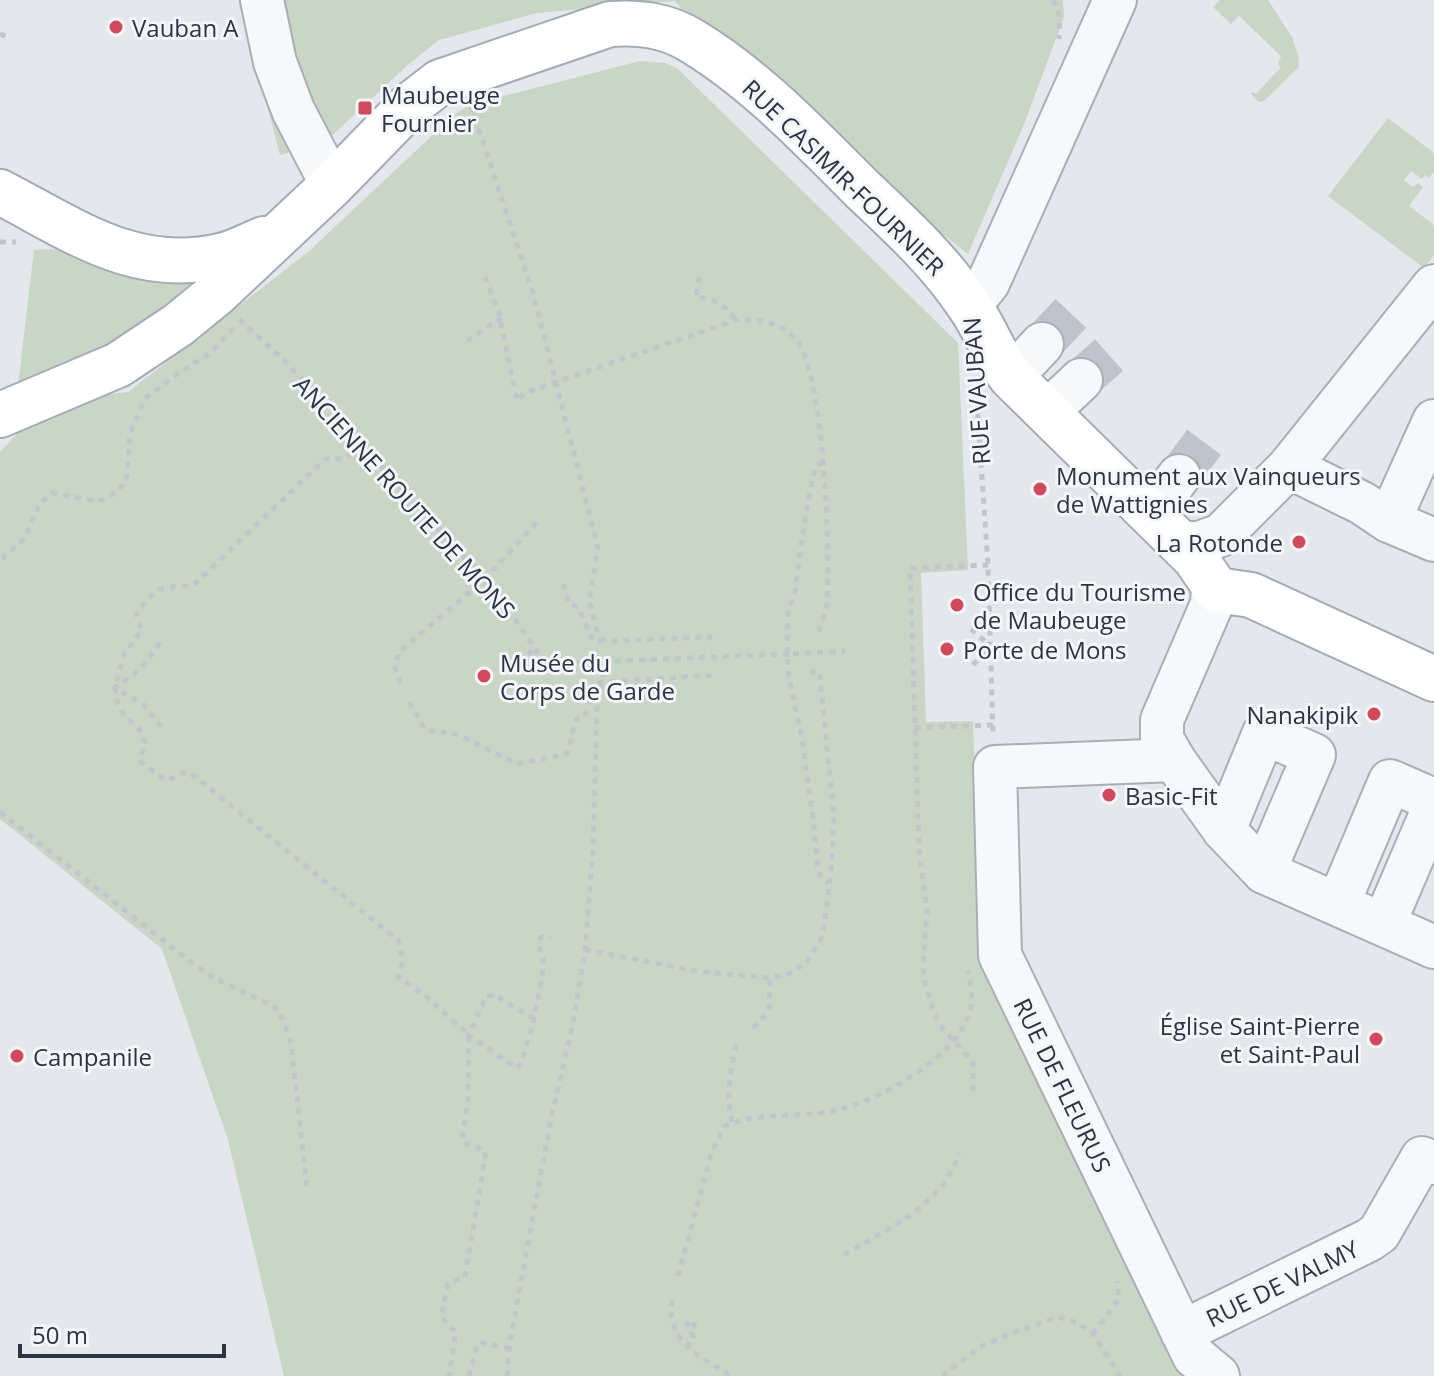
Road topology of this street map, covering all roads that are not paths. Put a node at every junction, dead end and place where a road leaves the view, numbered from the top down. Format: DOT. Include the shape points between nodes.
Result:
graph roads {
  1 [pos="262,0"];
  2 [pos="1115,0"];
  3 [pos="332,185"];
  4 [pos="0,192"];
  5 [pos="284,230"];
  6 [pos="1434,286"];
  7 [pos="970,305"];
  8 [pos="1042,344"];
  9 [pos="1081,380"];
  10 [pos="993,381"];
  11 [pos="1047,412"];
  12 [pos="0,415"];
  13 [pos="1434,421"];
  14 [pos="1289,467"];
  15 [pos="1179,476"];
  16 [pos="1236,519"];
  17 [pos="1389,521"];
  18 [pos="1166,529"];
  19 [pos="1434,540"];
  20 [pos="1227,584"];
  21 [pos="1434,679"];
  22 [pos="1174,760"];
  23 [pos="1434,800"];
  24 [pos="1434,807"];
  25 [pos="1224,830"];
  26 [pos="1264,872"];
  27 [pos="1338,904"];
  28 [pos="1384,924"];
  29 [pos="1434,947"];
  30 [pos="1434,1163"];
  31 [pos="1182,1332"];
  32 [pos="1218,1376"];
  1 -- 3 [label="street" via="275,62 293,110"];
  2 -- 7 [label="street, RUE VAUBAN" via="988,283"];
  3 -- 5 [label="main road, RUE CASIMIR-FOURNIER"];
  3 -- 7 [label="main road, RUE CASIMIR-FOURNIER" via="409,106 440,82 610,24 660,26 691,40 746,80 923,249"];
  4 -- 5 [label="main road" via="114,251 143,258 225,255"];
  5 -- 12 [label="main road, RUE CASIMIR-FOURNIER" via="228,307 178,325 118,365"];
  6 -- 14 [label="street"];
  7 -- 10 [label="main road, RUE CASIMIR-FOURNIER" via="999,362"];
  8 -- 10 [label="street"];
  9 -- 11 [label="street"];
  10 -- 11 [label="main road, RUE CASIMIR-FOURNIER"];
  11 -- 18 [label="main road, RUE CASIMIR-FOURNIER"];
  13 -- 17 [label="street"];
  14 -- 16 [label="street"];
  14 -- 17 [label="street"];
  15 -- 18 [label="street"];
  16 -- 18 [label="street" via="1221,535 1199,543"];
  16 -- 20 [label="street"];
  17 -- 19 [label="street"];
  18 -- 20 [label="main road"];
  20 -- 21 [label="main road"];
  20 -- 22 [label="street" via="1162,720 1162,739"];
  22 -- 25 [label="street"];
  22 -- 31 [label="street, RUE DE FLEURUS" via="995,767 1000,955"];
  23 -- 27 [label="street" via="1390,781"];
  24 -- 28 [label="street"];
  25 -- 26 [label="street"];
  25 -- 26 [label="street" via="1264,733 1314,755"];
  26 -- 27 [label="street"];
  27 -- 28 [label="street"];
  28 -- 29 [label="street"];
  30 -- 31 [label="street, RUE DE VALMY" via="1422,1158 1379,1233 1369,1240"];
  31 -- 32 [label="street, RUE DE FLEURUS" via="1194,1356"];
}
